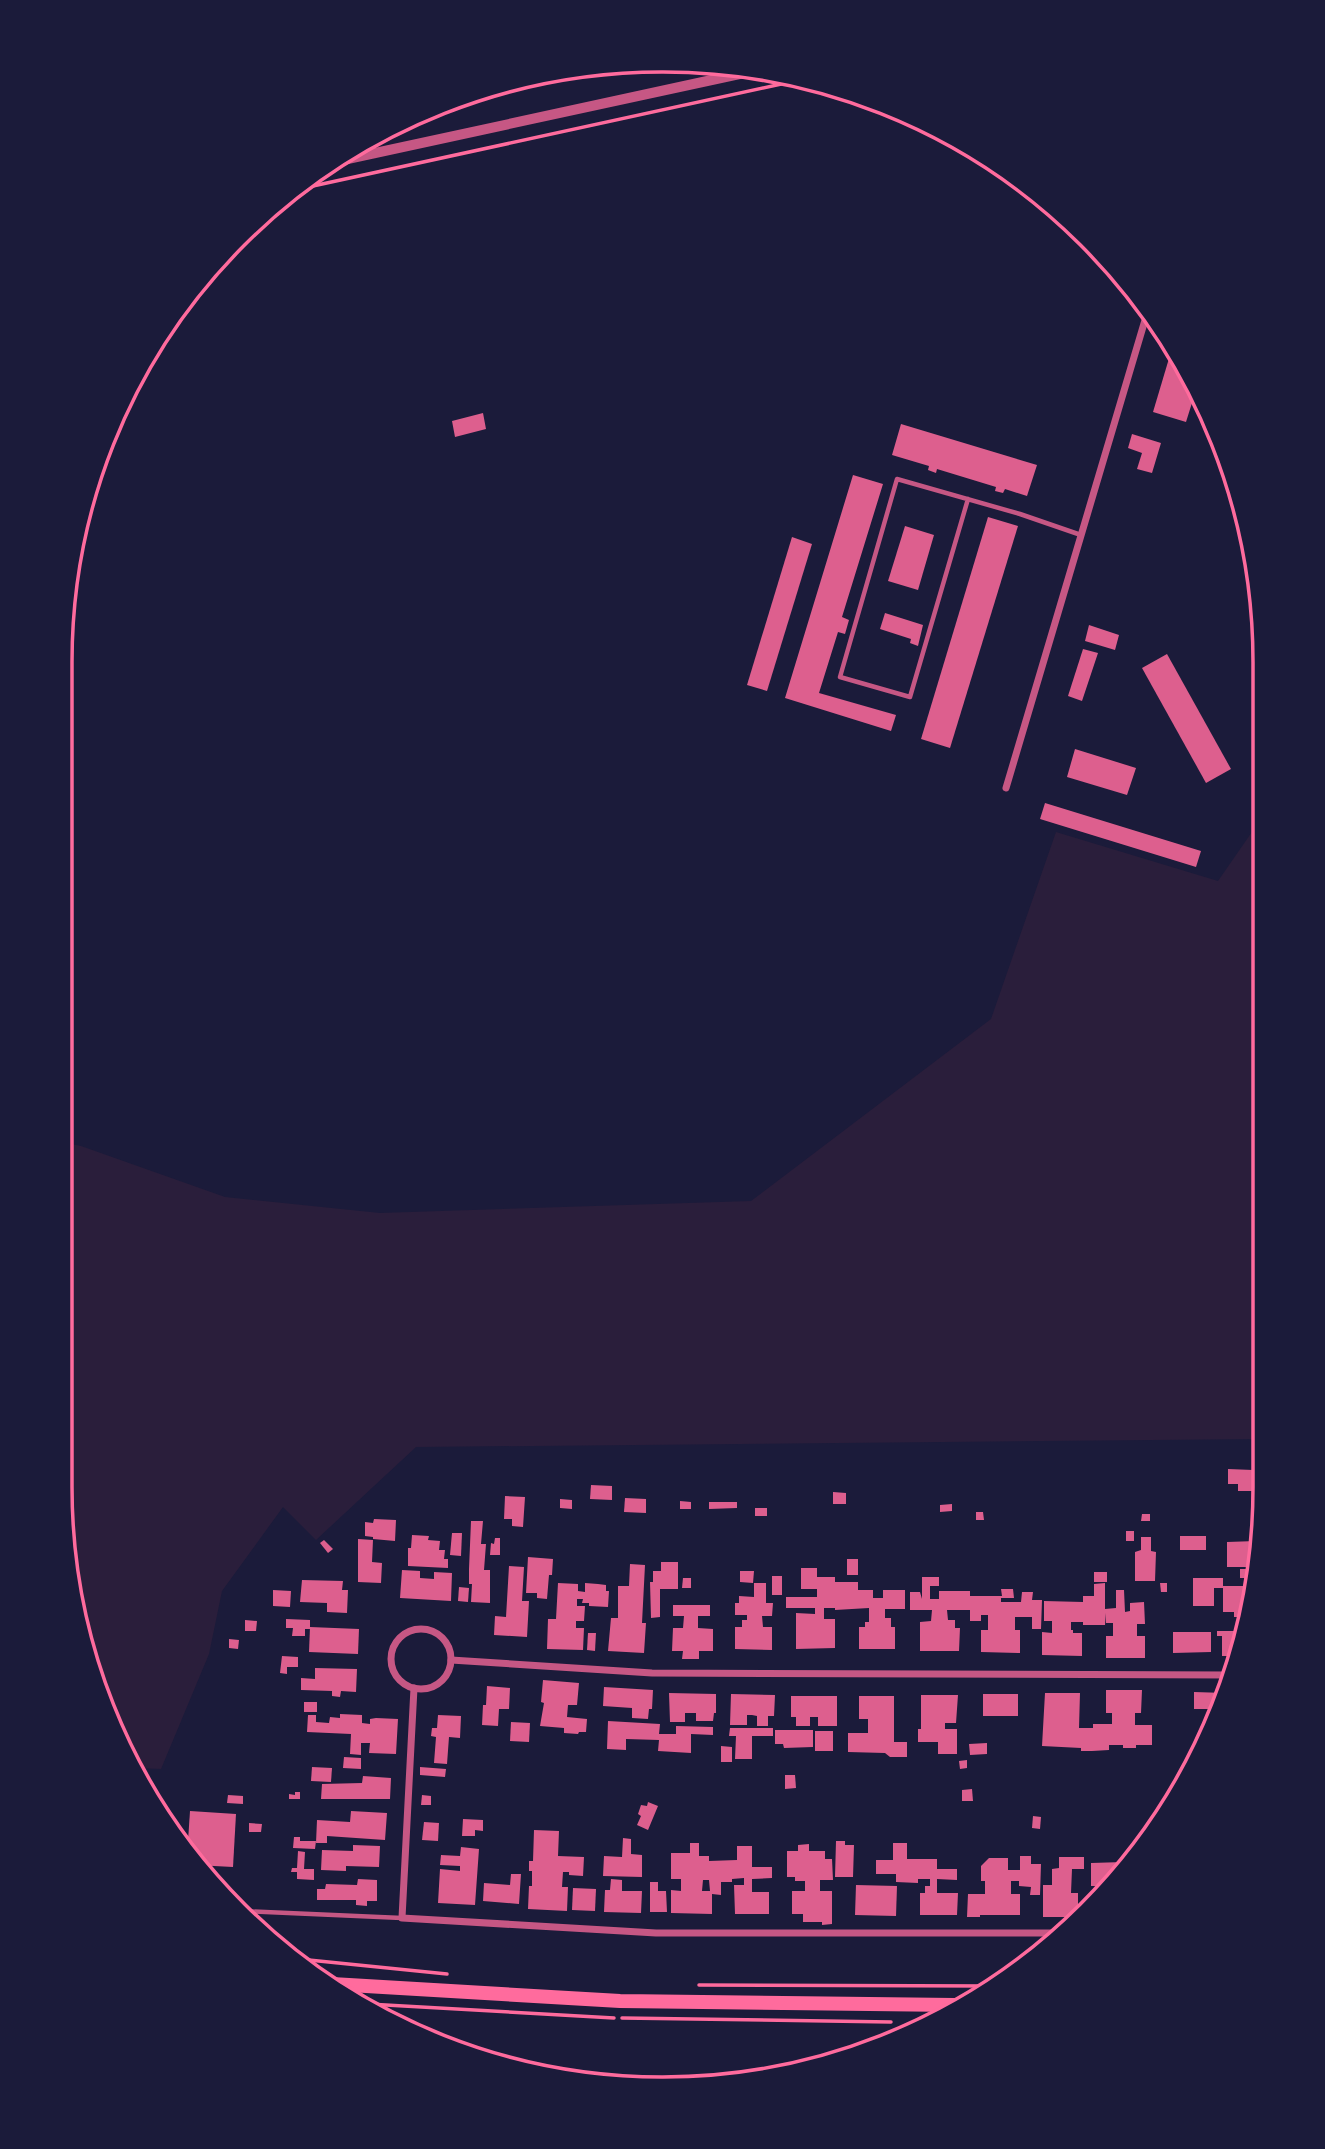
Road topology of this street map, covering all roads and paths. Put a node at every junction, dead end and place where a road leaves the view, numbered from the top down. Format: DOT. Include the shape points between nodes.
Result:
graph roads {
  1 [pos="730,76"];
  2 [pos="782,84"];
  3 [pos="357,157"];
  4 [pos="314,186"];
  5 [pos="1145,321"];
  6 [pos="968,499"];
  7 [pos="1082,535"];
  8 [pos="1006,788"];
  9 [pos="452,1660"];
  10 [pos="1222,1675"];
  11 [pos="414,1688"];
  12 [pos="252,1911"];
  13 [pos="402,1918"];
  14 [pos="1050,1933"];
  15 [pos="310,1960"];
  16 [pos="449,1974"];
  17 [pos="345,1985"];
  18 [pos="692,1985"];
  19 [pos="978,1986"];
  20 [pos="945,2005"];
  1 -- 3 [label="street"];
  2 -- 4 [label="path"];
  5 -- 7 [label="street"];
  6 -- 6 [label="lane" via="897,479 840,677 910,696"];
  6 -- 7 [label="lane"];
  7 -- 8 [label="street"];
  9 -- 10 [label="street" via="652,1673"];
  9 -- 11 [label="street" via="449,1671 435,1686"];
  9 -- 11 [label="street" via="446,1642 431,1631 404,1635 393,1650 393,1669"];
  11 -- 13 [label="street"];
  12 -- 13 [label="lane"];
  13 -- 14 [label="street" via="656,1933"];
  15 -- 16 [label="path"];
  17 -- 20 [label="main road" via="620,2001"];
  18 -- 19 [label="path"];
}
